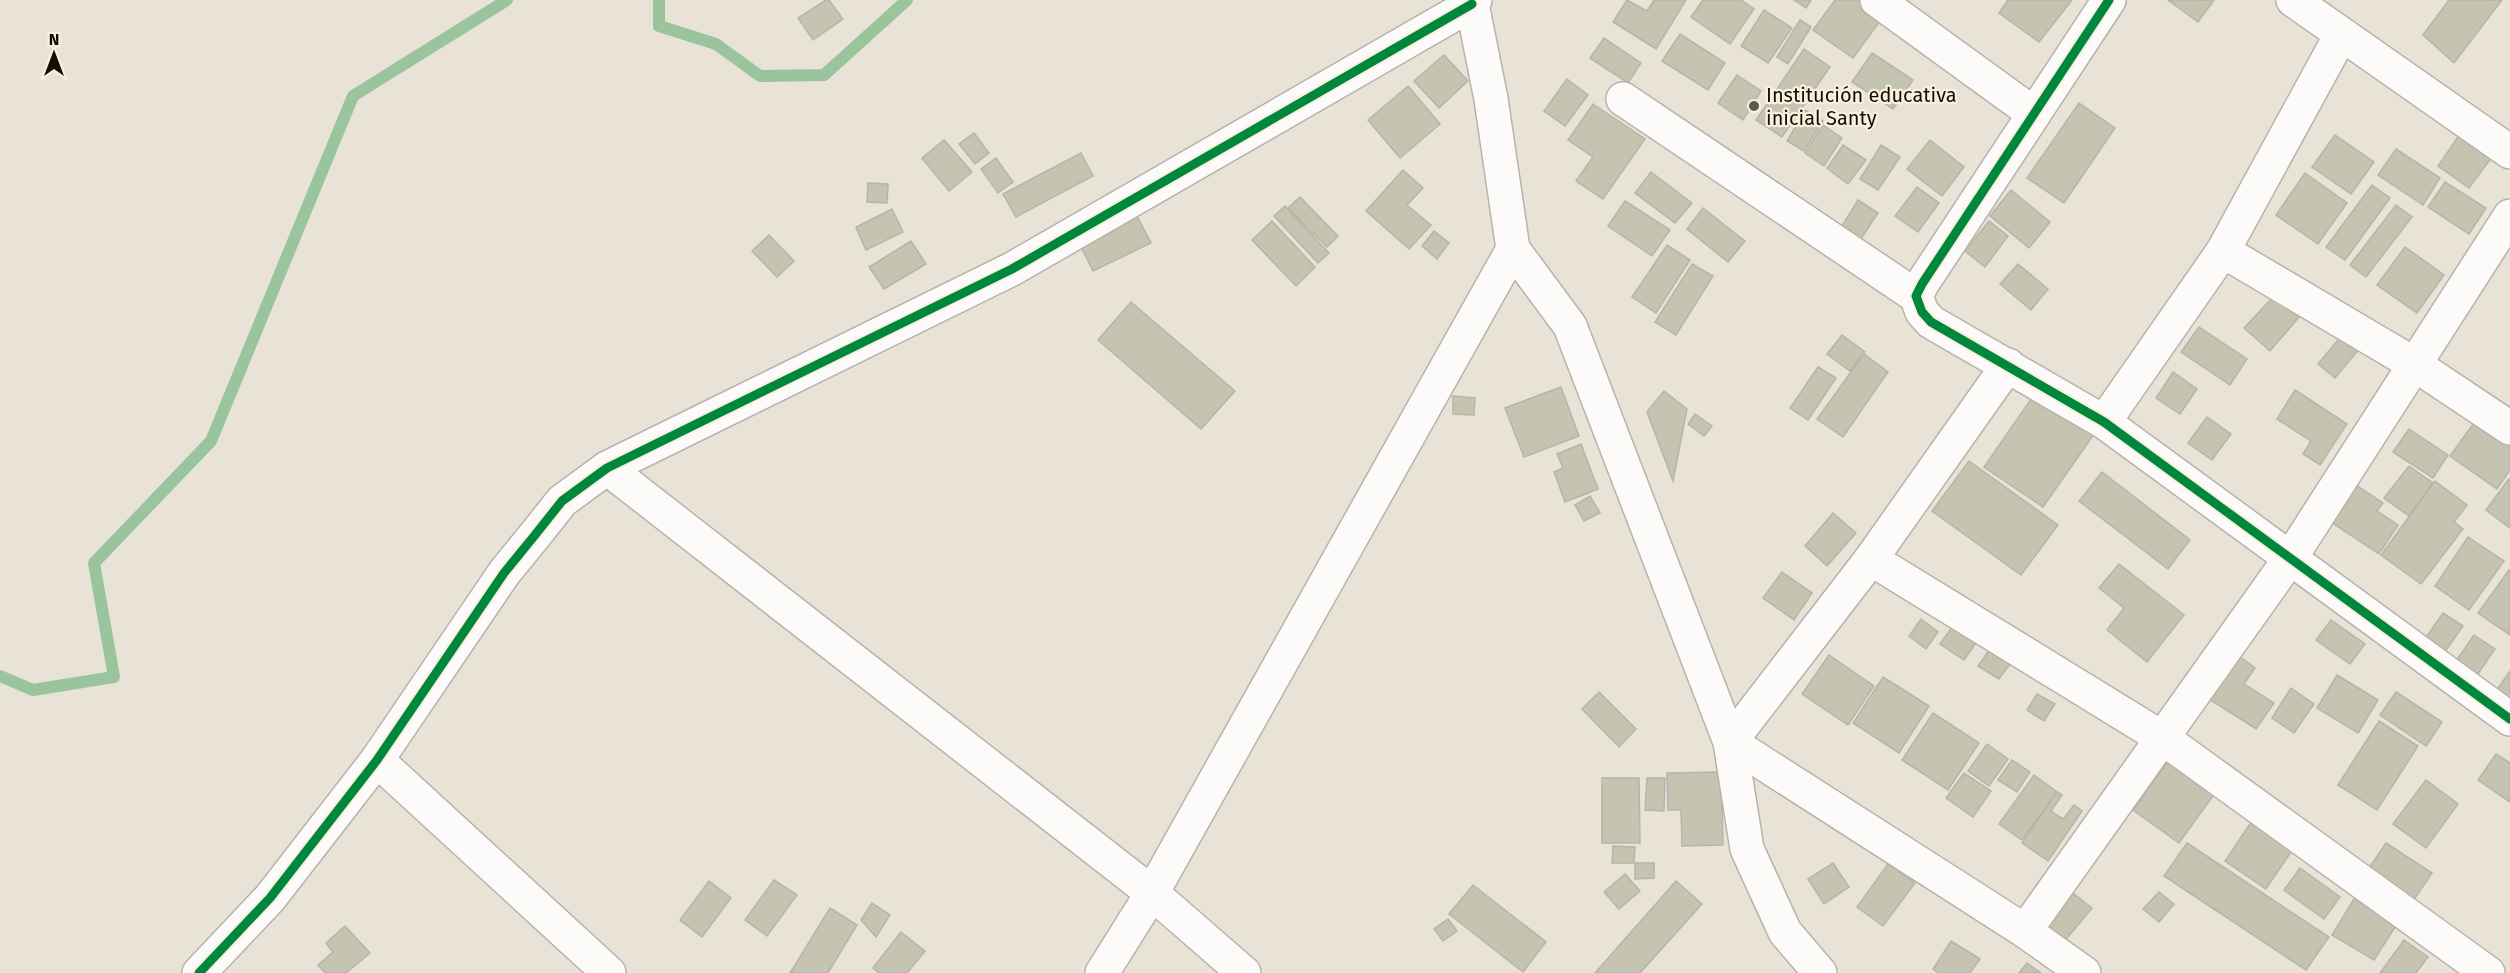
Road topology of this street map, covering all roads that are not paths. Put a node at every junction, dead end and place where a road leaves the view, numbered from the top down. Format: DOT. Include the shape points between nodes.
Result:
graph roads {
  1 [pos="1877,0"];
  2 [pos="2109,0"];
  3 [pos="2293,0"];
  4 [pos="1473,2"];
  5 [pos="2341,35"];
  6 [pos="1623,99"];
  7 [pos="2034,114"];
  8 [pos="2510,152"];
  9 [pos="2510,216"];
  10 [pos="1513,249"];
  11 [pos="2223,251"];
  12 [pos="1916,296"];
  13 [pos="2414,364"];
  14 [pos="2008,365"];
  15 [pos="2104,422"];
  16 [pos="2510,428"];
  17 [pos="607,468"];
  18 [pos="2291,557"];
  19 [pos="1871,559"];
  20 [pos="2510,719"];
  21 [pos="2164,740"];
  22 [pos="1730,742"];
  23 [pos="377,760"];
  24 [pos="1152,893"];
  25 [pos="2025,931"];
  26 [pos="199,973"];
  27 [pos="609,973"];
  28 [pos="1102,973"];
  29 [pos="1244,973"];
  30 [pos="1820,973"];
  31 [pos="2084,973"];
  32 [pos="2488,973"];
  1 -- 7 [label="street"];
  2 -- 7 [label="street"];
  3 -- 5 [label="street"];
  4 -- 10 [label="street"];
  4 -- 17 [label="street" via="1012,269"];
  5 -- 8 [label="street"];
  5 -- 11 [label="street"];
  6 -- 12 [label="street"];
  7 -- 12 [label="street"];
  9 -- 13 [label="street"];
  10 -- 22 [label="street" via="1570,326"];
  10 -- 24 [label="street"];
  11 -- 13 [label="street"];
  11 -- 15 [label="street"];
  12 -- 14 [label="street" via="1922,312 1932,322"];
  13 -- 16 [label="street"];
  13 -- 18 [label="street"];
  14 -- 15 [label="street"];
  14 -- 19 [label="street"];
  15 -- 18 [label="street"];
  17 -- 23 [label="street" via="562,501 504,573"];
  17 -- 24 [label="street"];
  18 -- 20 [label="street"];
  18 -- 21 [label="street"];
  19 -- 21 [label="street"];
  19 -- 22 [label="street"];
  21 -- 25 [label="street"];
  21 -- 32 [label="street"];
  22 -- 25 [label="street"];
  22 -- 30 [label="street" via="1747,849 1785,932"];
  23 -- 26 [label="street" via="270,898"];
  23 -- 27 [label="street"];
  24 -- 28 [label="street"];
  24 -- 29 [label="street"];
  25 -- 31 [label="street"];
}
